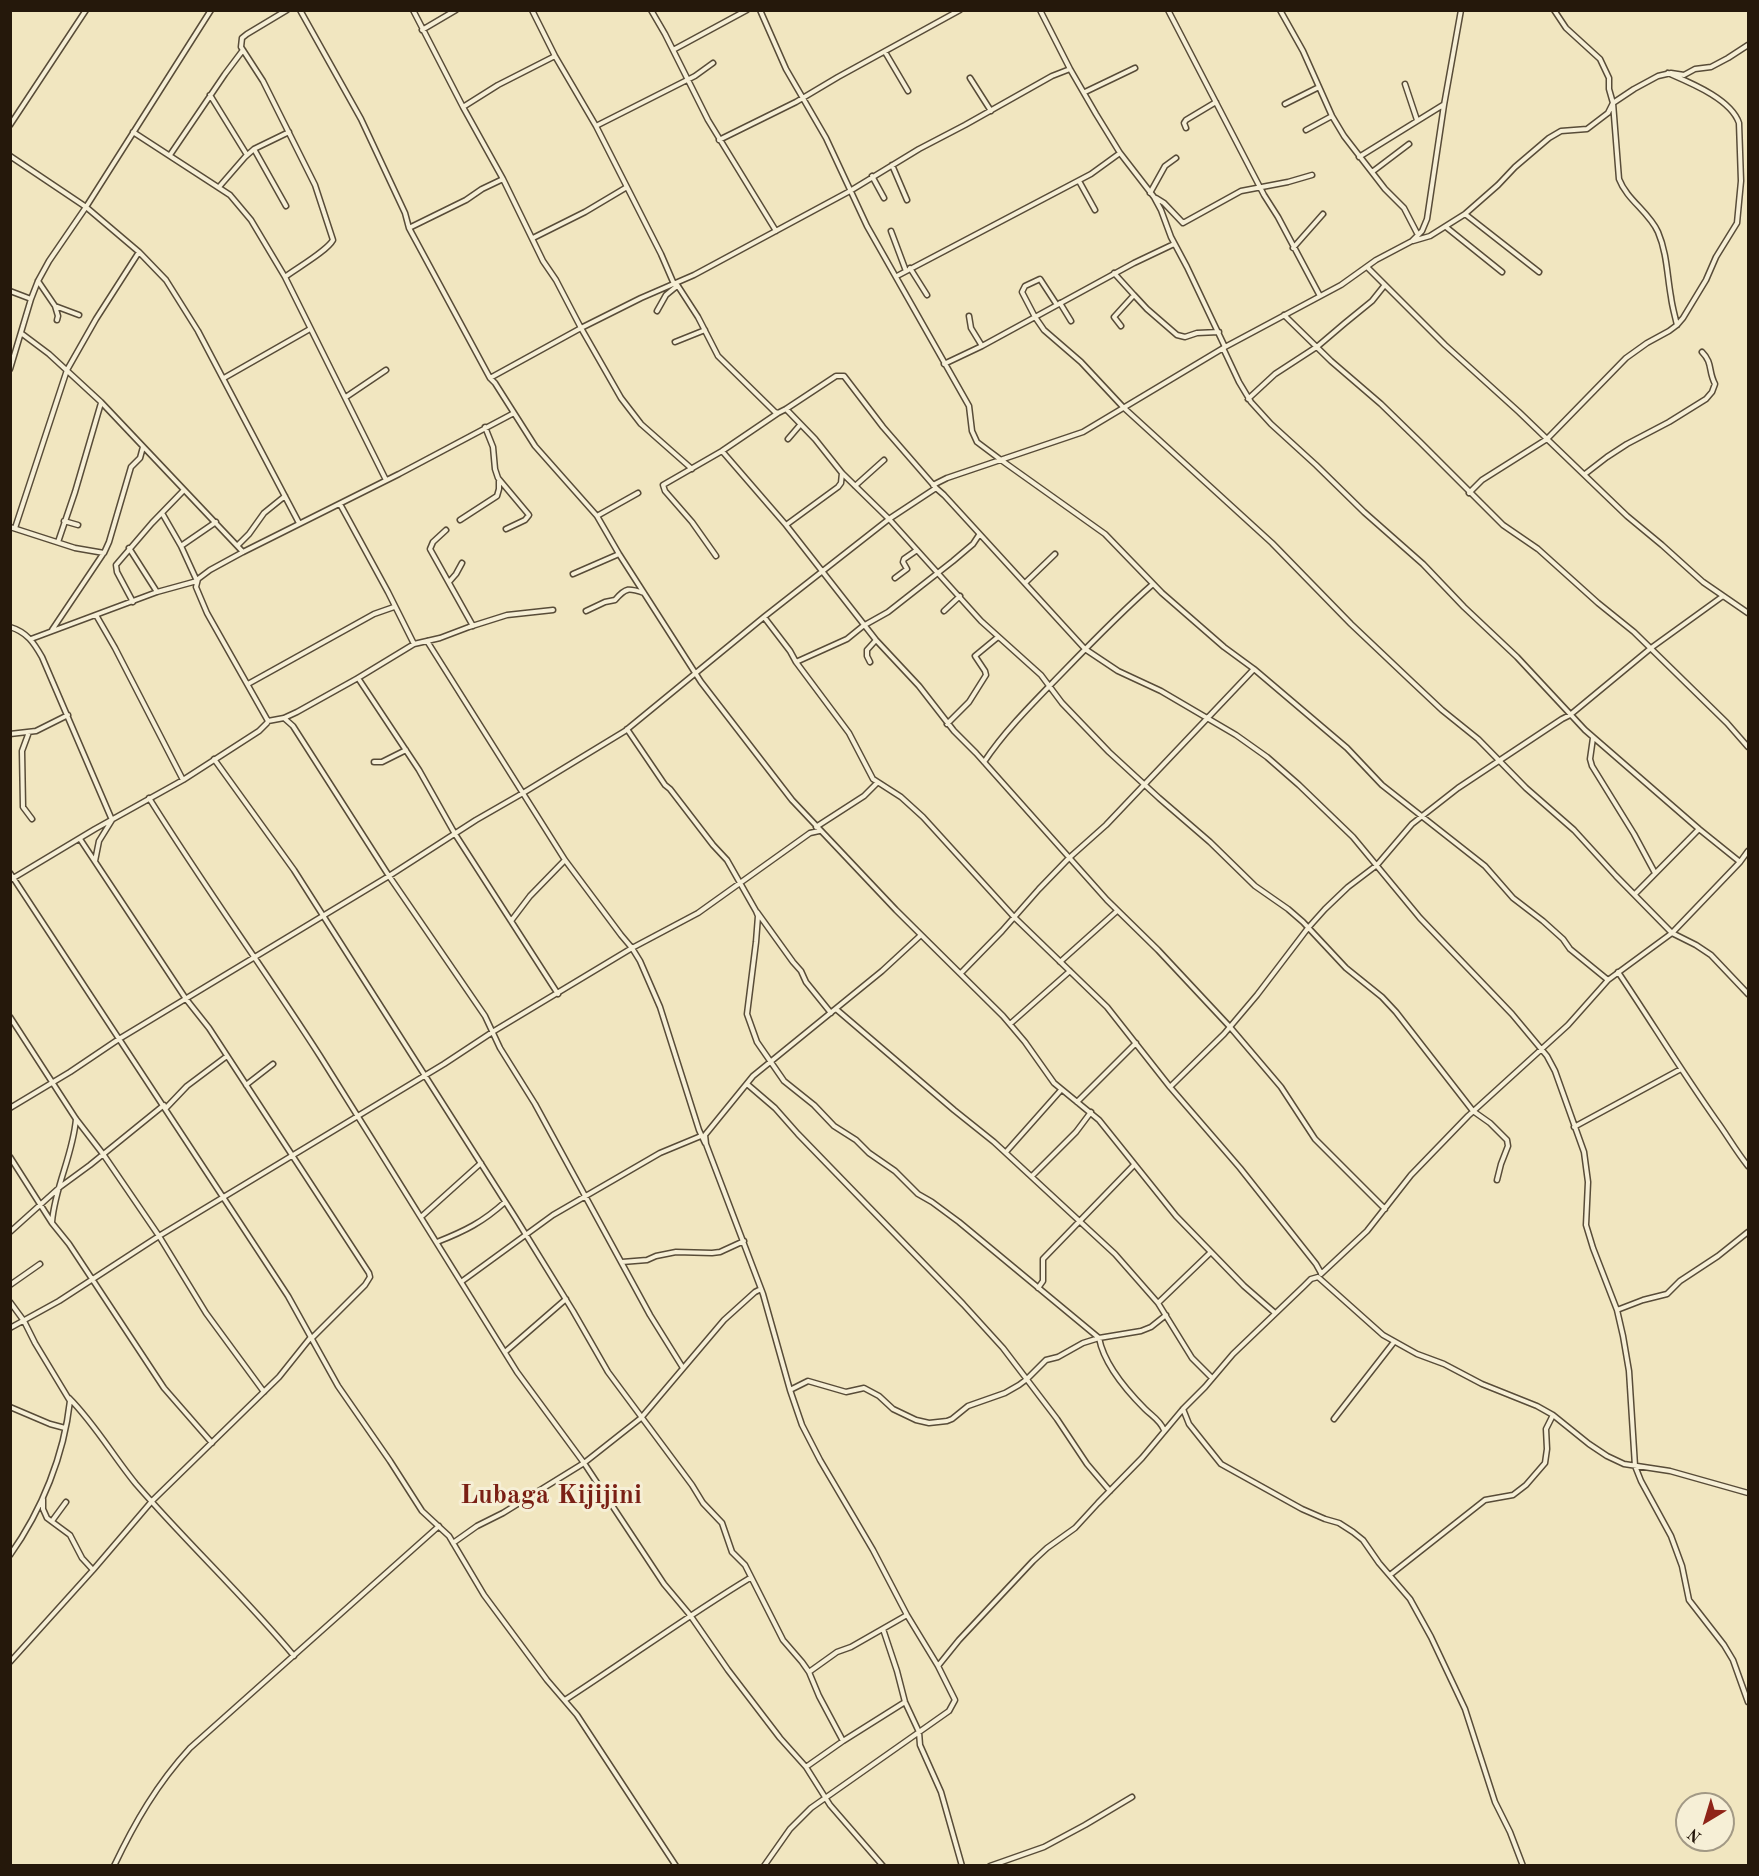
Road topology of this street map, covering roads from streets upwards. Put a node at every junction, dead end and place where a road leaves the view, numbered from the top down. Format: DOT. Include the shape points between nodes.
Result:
graph roads {
  1 [pos="86,10"];
  2 [pos="211,10"];
  3 [pos="287,10"];
  4 [pos="300,10"];
  5 [pos="413,10"];
  6 [pos="456,10"];
  7 [pos="532,10"];
  8 [pos="651,10"];
  9 [pos="747,10"];
  10 [pos="760,10"];
  11 [pos="960,10"];
  12 [pos="1040,10"];
  13 [pos="1168,10"];
  14 [pos="1280,10"];
  15 [pos="1461,10"];
  16 [pos="1554,10"];
  17 [pos="422,30"];
  18 [pos="1749,45"];
  19 [pos="243,50"];
  20 [pos="672,50"];
  21 [pos="885,52"];
  22 [pos="555,56"];
  23 [pos="713,63"];
  24 [pos="1135,68"];
  25 [pos="1070,69"];
  26 [pos="1668,73"];
  27 [pos="970,78"];
  28 [pos="687,80"];
  29 [pos="1405,84"];
  30 [pos="1319,87"];
  31 [pos="908,91"];
  32 [pos="1084,92"];
  33 [pos="210,95"];
  34 [pos="803,98"];
  35 [pos="1216,102"];
  36 [pos="1613,103"];
  37 [pos="1285,105"];
  38 [pos="1444,105"];
  39 [pos="463,107"];
  40 [pos="991,111"];
  41 [pos="1332,116"];
  42 [pos="1417,120"];
  43 [pos="10,125"];
  44 [pos="596,126"];
  45 [pos="1186,128"];
  46 [pos="1306,130"];
  47 [pos="133,132"];
  48 [pos="289,132"];
  49 [pos="719,140"];
  50 [pos="1409,144"];
  51 [pos="254,149"];
  52 [pos="1120,153"];
  53 [pos="247,155"];
  54 [pos="10,156"];
  55 [pos="170,156"];
  56 [pos="1359,157"];
  57 [pos="1176,158"];
  58 [pos="892,165"];
  59 [pos="1372,172"];
  60 [pos="1312,175"];
  61 [pos="872,176"];
  62 [pos="503,179"];
  63 [pos="1078,181"];
  64 [pos="219,187"];
  65 [pos="627,187"];
  66 [pos="1260,188"];
  67 [pos="850,191"];
  68 [pos="1150,193"];
  69 [pos="1154,197"];
  70 [pos="884,198"];
  71 [pos="907,200"];
  72 [pos="286,206"];
  73 [pos="86,207"];
  74 [pos="1095,210"];
  75 [pos="1323,214"];
  76 [pos="1465,214"];
  77 [pos="1446,227"];
  78 [pos="409,228"];
  79 [pos="776,231"];
  80 [pos="891,231"];
  81 [pos="1418,235"];
  82 [pos="533,238"];
  83 [pos="1412,241"];
  84 [pos="1174,244"];
  85 [pos="1293,248"];
  86 [pos="139,252"];
  87 [pos="1367,267"];
  88 [pos="908,270"];
  89 [pos="1502,272"];
  90 [pos="1539,272"];
  91 [pos="1114,273"];
  92 [pos="897,276"];
  93 [pos="285,277"];
  94 [pos="38,281"];
  95 [pos="676,284"];
  96 [pos="1384,286"];
  97 [pos="10,291"];
  98 [pos="927,295"];
  99 [pos="1134,295"];
  100 [pos="1320,296"];
  101 [pos="31,299"];
  102 [pos="1059,304"];
  103 [pos="55,306"];
  104 [pos="657,311"];
  105 [pos="79,315"];
  106 [pos="1284,315"];
  107 [pos="969,316"];
  108 [pos="1035,317"];
  109 [pos="57,320"];
  110 [pos="1071,321"];
  111 [pos="1677,325"];
  112 [pos="1121,326"];
  113 [pos="581,328"];
  114 [pos="310,329"];
  115 [pos="705,330"];
  116 [pos="1219,332"];
  117 [pos="21,333"];
  118 [pos="675,342"];
  119 [pos="982,346"];
  120 [pos="1318,346"];
  121 [pos="1224,348"];
  122 [pos="1702,352"];
  123 [pos="944,363"];
  124 [pos="10,369"];
  125 [pos="67,370"];
  126 [pos="386,370"];
  127 [pos="224,378"];
  128 [pos="490,378"];
  129 [pos="346,397"];
  130 [pos="1248,399"];
  131 [pos="101,402"];
  132 [pos="1123,407"];
  133 [pos="786,409"];
  134 [pos="514,413"];
  135 [pos="778,413"];
  136 [pos="800,425"];
  137 [pos="486,427"];
  138 [pos="1547,439"];
  139 [pos="788,440"];
  140 [pos="143,447"];
  141 [pos="722,451"];
  142 [pos="884,460"];
  143 [pos="1001,460"];
  144 [pos="692,469"];
  145 [pos="842,473"];
  146 [pos="1585,474"];
  147 [pos="499,479"];
  148 [pos="386,480"];
  149 [pos="855,486"];
  150 [pos="934,487"];
  151 [pos="185,490"];
  152 [pos="638,493"];
  153 [pos="1469,493"];
  154 [pos="285,496"];
  155 [pos="339,504"];
  156 [pos="162,513"];
  157 [pos="597,516"];
  158 [pos="889,519"];
  159 [pos="460,520"];
  160 [pos="64,521"];
  161 [pos="216,522"];
  162 [pos="299,523"];
  163 [pos="78,525"];
  164 [pos="786,525"];
  165 [pos="13,528"];
  166 [pos="506,529"];
  167 [pos="446,530"];
  168 [pos="979,535"];
  169 [pos="58,542"];
  170 [pos="238,545"];
  171 [pos="181,546"];
  172 [pos="129,548"];
  173 [pos="917,550"];
  174 [pos="243,552"];
  175 [pos="103,554"];
  176 [pos="619,554"];
  177 [pos="1055,554"];
  178 [pos="716,556"];
  179 [pos="462,564"];
  180 [pos="823,572"];
  181 [pos="938,573"];
  182 [pos="573,574"];
  183 [pos="895,578"];
  184 [pos="197,581"];
  185 [pos="449,582"];
  186 [pos="1025,583"];
  187 [pos="1153,584"];
  188 [pos="157,592"];
  189 [pos="645,593"];
  190 [pos="960,596"];
  191 [pos="1723,596"];
  192 [pos="133,602"];
  193 [pos="394,607"];
  194 [pos="553,610"];
  195 [pos="586,611"];
  196 [pos="944,611"];
  197 [pos="1749,613"];
  198 [pos="96,615"];
  199 [pos="764,616"];
  200 [pos="865,625"];
  201 [pos="473,626"];
  202 [pos="10,627"];
  203 [pos="52,630"];
  204 [pos="998,637"];
  205 [pos="31,639"];
  206 [pos="876,640"];
  207 [pos="427,641"];
  208 [pos="414,644"];
  209 [pos="1651,648"];
  210 [pos="1085,649"];
  211 [pos="870,662"];
  212 [pos="796,663"];
  213 [pos="1254,669"];
  214 [pos="695,673"];
  215 [pos="358,678"];
  216 [pos="248,684"];
  217 [pos="1050,686"];
  218 [pos="68,715"];
  219 [pos="1570,715"];
  220 [pos="284,718"];
  221 [pos="1206,718"];
  222 [pos="268,721"];
  223 [pos="947,724"];
  224 [pos="627,729"];
  225 [pos="29,732"];
  226 [pos="10,734"];
  227 [pos="1593,738"];
  228 [pos="1749,747"];
  229 [pos="406,750"];
  230 [pos="214,759"];
  231 [pos="1498,760"];
  232 [pos="374,762"];
  233 [pos="984,762"];
  234 [pos="183,780"];
  235 [pos="877,783"];
  236 [pos="1144,785"];
  237 [pos="523,794"];
  238 [pos="150,798"];
  239 [pos="1421,816"];
  240 [pos="32,819"];
  241 [pos="112,820"];
  242 [pos="812,822"];
  243 [pos="816,826"];
  244 [pos="1699,829"];
  245 [pos="819,831"];
  246 [pos="810,832"];
  247 [pos="455,834"];
  248 [pos="80,838"];
  249 [pos="1749,851"];
  250 [pos="1069,858"];
  251 [pos="95,861"];
  252 [pos="566,861"];
  253 [pos="1740,862"];
  254 [pos="1377,865"];
  255 [pos="10,873"];
  256 [pos="1655,873"];
  257 [pos="389,876"];
  258 [pos="12,879"];
  259 [pos="739,882"];
  260 [pos="1635,894"];
  261 [pos="1117,910"];
  262 [pos="756,911"];
  263 [pos="322,917"];
  264 [pos="1014,917"];
  265 [pos="511,921"];
  266 [pos="1308,928"];
  267 [pos="1672,933"];
  268 [pos="921,935"];
  269 [pos="632,948"];
  270 [pos="254,957"];
  271 [pos="1060,962"];
  272 [pos="1070,971"];
  273 [pos="1618,972"];
  274 [pos="961,973"];
  275 [pos="1608,980"];
  276 [pos="558,994"];
  277 [pos="1749,994"];
  278 [pos="186,999"];
  279 [pos="836,1009"];
  280 [pos="831,1013"];
  281 [pos="10,1017"];
  282 [pos="1010,1024"];
  283 [pos="1230,1027"];
  284 [pos="494,1031"];
  285 [pos="119,1039"];
  286 [pos="1136,1043"];
  287 [pos="1542,1049"];
  288 [pos="227,1056"];
  289 [pos="770,1061"];
  290 [pos="273,1064"];
  291 [pos="1682,1069"];
  292 [pos="424,1076"];
  293 [pos="54,1082"];
  294 [pos="747,1084"];
  295 [pos="246,1085"];
  296 [pos="1170,1087"];
  297 [pos="1061,1090"];
  298 [pos="1077,1102"];
  299 [pos="165,1107"];
  300 [pos="10,1108"];
  301 [pos="1473,1111"];
  302 [pos="1091,1112"];
  303 [pos="357,1116"];
  304 [pos="76,1119"];
  305 [pos="1574,1127"];
  306 [pos="701,1136"];
  307 [pos="706,1144"];
  308 [pos="1006,1153"];
  309 [pos="103,1154"];
  310 [pos="292,1156"];
  311 [pos="10,1157"];
  312 [pos="481,1163"];
  313 [pos="1134,1165"];
  314 [pos="1749,1166"];
  315 [pos="1032,1176"];
  316 [pos="1497,1180"];
  317 [pos="60,1187"];
  318 [pos="223,1197"];
  319 [pos="586,1197"];
  320 [pos="505,1202"];
  321 [pos="41,1204"];
  322 [pos="1385,1209"];
  323 [pos="421,1217"];
  324 [pos="1079,1221"];
  325 [pos="52,1222"];
  326 [pos="10,1232"];
  327 [pos="1749,1232"];
  328 [pos="526,1234"];
  329 [pos="159,1236"];
  330 [pos="744,1241"];
  331 [pos="437,1242"];
  332 [pos="1211,1252"];
  333 [pos="622,1262"];
  334 [pos="40,1264"];
  335 [pos="1319,1275"];
  336 [pos="92,1280"];
  337 [pos="461,1282"];
  338 [pos="10,1285"];
  339 [pos="1038,1288"];
  340 [pos="761,1289"];
  341 [pos="566,1299"];
  342 [pos="10,1302"];
  343 [pos="1158,1303"];
  344 [pos="1617,1310"];
  345 [pos="1275,1313"];
  346 [pos="1166,1315"];
  347 [pos="24,1321"];
  348 [pos="10,1328"];
  349 [pos="311,1338"];
  350 [pos="1100,1338"];
  351 [pos="1394,1342"];
  352 [pos="505,1352"];
  353 [pos="683,1368"];
  354 [pos="1212,1378"];
  355 [pos="1027,1380"];
  356 [pos="790,1390"];
  357 [pos="264,1392"];
  358 [pos="69,1398"];
  359 [pos="10,1407"];
  360 [pos="1183,1409"];
  361 [pos="1553,1415"];
  362 [pos="641,1418"];
  363 [pos="1334,1419"];
  364 [pos="65,1428"];
  365 [pos="1164,1430"];
  366 [pos="212,1443"];
  367 [pos="584,1463"];
  368 [pos="1635,1466"];
  369 [pos="1110,1491"];
  370 [pos="1749,1493"];
  371 [pos="44,1495"];
  372 [pos="152,1501"];
  373 [pos="66,1502"];
  374 [pos="52,1521"];
  375 [pos="439,1526"];
  376 [pos="453,1543"];
  377 [pos="10,1555"];
  378 [pos="93,1570"];
  379 [pos="1390,1575"];
  380 [pos="750,1578"];
  381 [pos="907,1615"];
  382 [pos="690,1616"];
  383 [pos="883,1629"];
  384 [pos="294,1656"];
  385 [pos="10,1662"];
  386 [pos="938,1666"];
  387 [pos="809,1672"];
  388 [pos="565,1700"];
  389 [pos="905,1702"];
  390 [pos="1749,1702"];
  391 [pos="919,1732"];
  392 [pos="843,1741"];
  393 [pos="806,1767"];
  394 [pos="824,1797"];
  395 [pos="1132,1797"];
  396 [pos="767,1864"];
  397 [pos="114,1866"];
  398 [pos="676,1866"];
  399 [pos="883,1866"];
  400 [pos="962,1866"];
  401 [pos="990,1866"];
  402 [pos="1523,1866"];
  1 -- 43 [label="street"];
  2 -- 47 [label="street"];
  3 -- 19 [label="street" via="242,38"];
  4 -- 78 [label="street" via="361,119"];
  5 -- 17 [label="street"];
  6 -- 17 [label="street"];
  7 -- 22 [label="street"];
  8 -- 20 [label="street"];
  9 -- 20 [label="street"];
  10 -- 34 [label="street"];
  11 -- 21 [label="street"];
  12 -- 25 [label="street"];
  13 -- 35 [label="street"];
  14 -- 30 [label="street"];
  15 -- 38 [label="street"];
  16 -- 36 [label="street" via="1566,28 1603,63"];
  17 -- 39 [label="street"];
  18 -- 26 [label="street" via="1711,67 1684,75"];
  19 -- 33 [label="street"];
  19 -- 48 [label="street"];
  20 -- 28 [label="street"];
  21 -- 31 [label="street"];
  21 -- 34 [label="street"];
  22 -- 39 [label="street"];
  22 -- 44 [label="street"];
  23 -- 28 [label="street"];
  24 -- 32 [label="street"];
  25 -- 32 [label="street"];
  25 -- 40 [label="street"];
  26 -- 36 [label="street" via="1634,88"];
  26 -- 111 [label="street" via="1690,82 1733,111 1739,123 1741,181 1736,226"];
  27 -- 40 [label="street"];
  28 -- 44 [label="street"];
  28 -- 49 [label="street"];
  29 -- 42 [label="street"];
  30 -- 37 [label="street"];
  30 -- 41 [label="street"];
  32 -- 52 [label="street"];
  33 -- 53 [label="street"];
  33 -- 55 [label="street"];
  34 -- 49 [label="street"];
  34 -- 67 [label="street"];
  35 -- 45 [label="street" via="1185,120"];
  35 -- 66 [label="street"];
  36 -- 76 [label="street" via="1608,113 1587,129 1561,131 1549,138"];
  36 -- 111 [label="street" via="1619,179 1659,233"];
  38 -- 42 [label="street"];
  38 -- 81 [label="street" via="1427,219"];
  39 -- 62 [label="street"];
  40 -- 58 [label="street"];
  41 -- 46 [label="street"];
  41 -- 56 [label="street"];
  42 -- 56 [label="street"];
  44 -- 65 [label="street"];
  47 -- 55 [label="street"];
  47 -- 73 [label="street"];
  48 -- 51 [label="street"];
  48 -- 93 [label="street" via="315,185 333,240 325,250"];
  49 -- 79 [label="street"];
  50 -- 59 [label="street"];
  51 -- 53 [label="street"];
  51 -- 72 [label="street"];
  52 -- 63 [label="street"];
  52 -- 68 [label="street"];
  53 -- 64 [label="street"];
  54 -- 73 [label="street"];
  55 -- 64 [label="street"];
  56 -- 59 [label="street"];
  57 -- 68 [label="street" via="1164,168"];
  58 -- 61 [label="street"];
  58 -- 71 [label="street"];
  59 -- 81 [label="street" via="1404,208"];
  60 -- 66 [label="street"];
  61 -- 67 [label="street"];
  61 -- 70 [label="street"];
  62 -- 78 [label="street"];
  62 -- 82 [label="street"];
  63 -- 74 [label="street"];
  63 -- 88 [label="street"];
  64 -- 93 [label="street" via="246,213"];
  65 -- 82 [label="street"];
  65 -- 95 [label="street"];
  66 -- 69 [label="street" via="1241,191 1183,223"];
  66 -- 85 [label="street"];
  67 -- 79 [label="street"];
  67 -- 92 [label="street"];
  68 -- 69 [label="street"];
  69 -- 84 [label="street"];
  73 -- 86 [label="street"];
  73 -- 94 [label="street"];
  75 -- 85 [label="street"];
  76 -- 77 [label="street"];
  76 -- 90 [label="street"];
  77 -- 83 [label="street"];
  77 -- 89 [label="street"];
  78 -- 128 [label="street"];
  79 -- 95 [label="street"];
  80 -- 88 [label="street"];
  81 -- 83 [label="street"];
  82 -- 113 [label="street"];
  83 -- 87 [label="street"];
  84 -- 91 [label="street"];
  84 -- 116 [label="street"];
  85 -- 100 [label="street"];
  86 -- 125 [label="street"];
  86 -- 127 [label="street" via="166,280"];
  87 -- 96 [label="street"];
  87 -- 100 [label="street"];
  88 -- 92 [label="street"];
  88 -- 98 [label="street"];
  91 -- 99 [label="street"];
  91 -- 102 [label="street"];
  92 -- 123 [label="street"];
  93 -- 114 [label="street"];
  94 -- 101 [label="street"];
  94 -- 103 [label="street"];
  95 -- 104 [label="street"];
  95 -- 113 [label="street"];
  95 -- 115 [label="street"];
  96 -- 120 [label="street" via="1372,301"];
  96 -- 138 [label="street"];
  97 -- 101 [label="street"];
  99 -- 112 [label="street" via="1114,317"];
  99 -- 116 [label="street" via="1177,335"];
  100 -- 106 [label="street"];
  101 -- 117 [label="street"];
  102 -- 108 [label="street"];
  102 -- 108 [label="street" via="1041,280 1033,281 1022,292"];
  102 -- 110 [label="street"];
  103 -- 105 [label="street"];
  103 -- 109 [label="street"];
  106 -- 120 [label="street"];
  106 -- 121 [label="street"];
  107 -- 119 [label="street"];
  108 -- 119 [label="street"];
  108 -- 132 [label="street"];
  111 -- 138 [label="street" via="1626,358"];
  113 -- 128 [label="street"];
  113 -- 144 [label="street" via="626,405 641,424"];
  114 -- 127 [label="street"];
  114 -- 129 [label="street"];
  115 -- 118 [label="street"];
  115 -- 135 [label="street" via="722,361"];
  116 -- 121 [label="street"];
  117 -- 124 [label="street"];
  117 -- 125 [label="street"];
  119 -- 123 [label="street"];
  120 -- 130 [label="street" via="1275,374"];
  120 -- 153 [label="street"];
  121 -- 130 [label="street"];
  121 -- 132 [label="street"];
  122 -- 146 [label="street" via="1709,360 1715,384 1711,394"];
  123 -- 143 [label="street" via="969,406 974,437"];
  125 -- 131 [label="street"];
  125 -- 165 [label="street"];
  126 -- 129 [label="street"];
  127 -- 154 [label="street"];
  128 -- 134 [label="street"];
  129 -- 148 [label="street"];
  130 -- 219 [label="street" via="1423,564"];
  131 -- 140 [label="street"];
  131 -- 160 [label="street"];
  132 -- 143 [label="street" via="1083,432"];
  132 -- 231 [label="street" via="1272,543 1407,678"];
  133 -- 135 [label="street"];
  133 -- 136 [label="street"];
  133 -- 150 [label="street" via="842,375"];
  134 -- 137 [label="street"];
  134 -- 157 [label="street" via="535,446"];
  135 -- 141 [label="street"];
  136 -- 139 [label="street"];
  136 -- 145 [label="street"];
  137 -- 147 [label="street"];
  137 -- 148 [label="street"];
  138 -- 146 [label="street"];
  138 -- 153 [label="street" via="1482,480"];
  140 -- 151 [label="street"];
  140 -- 175 [label="street" via="140,458 131,467"];
  141 -- 144 [label="street"];
  141 -- 164 [label="street"];
  142 -- 149 [label="street"];
  143 -- 150 [label="street" via="947,478"];
  143 -- 187 [label="street" via="1105,534"];
  144 -- 178 [label="street" via="663,488"];
  145 -- 149 [label="street"];
  145 -- 164 [label="street" via="838,488"];
  146 -- 191 [label="street" via="1627,516"];
  147 -- 159 [label="street" via="497,496"];
  147 -- 166 [label="street" via="529,516"];
  148 -- 155 [label="street"];
  149 -- 158 [label="street"];
  150 -- 158 [label="street"];
  150 -- 168 [label="street"];
  151 -- 156 [label="street"];
  151 -- 161 [label="street"];
  152 -- 157 [label="street"];
  153 -- 209 [label="street"];
  154 -- 162 [label="street"];
  154 -- 170 [label="street" via="264,513"];
  155 -- 162 [label="street"];
  155 -- 193 [label="street"];
  156 -- 171 [label="street"];
  156 -- 172 [label="street"];
  157 -- 176 [label="street"];
  158 -- 173 [label="street"];
  158 -- 180 [label="street"];
  160 -- 163 [label="street"];
  160 -- 169 [label="street"];
  161 -- 170 [label="street"];
  161 -- 171 [label="street"];
  162 -- 174 [label="street"];
  164 -- 180 [label="street"];
  165 -- 169 [label="street"];
  167 -- 185 [label="street" via="430,548"];
  168 -- 181 [label="street"];
  168 -- 186 [label="street"];
  169 -- 175 [label="street"];
  170 -- 174 [label="street"];
  171 -- 184 [label="street"];
  172 -- 188 [label="street"];
  172 -- 192 [label="street" via="115,567"];
  173 -- 181 [label="street"];
  173 -- 183 [label="street" via="904,559 907,569"];
  174 -- 184 [label="street"];
  175 -- 203 [label="street"];
  176 -- 182 [label="street"];
  176 -- 189 [label="street"];
  177 -- 186 [label="street"];
  179 -- 185 [label="street"];
  180 -- 199 [label="street"];
  180 -- 200 [label="street"];
  181 -- 190 [label="street"];
  181 -- 200 [label="street"];
  184 -- 188 [label="street"];
  184 -- 216 [label="street" via="207,613"];
  185 -- 201 [label="street"];
  186 -- 210 [label="street"];
  187 -- 210 [label="street"];
  187 -- 213 [label="street"];
  188 -- 192 [label="street"];
  189 -- 195 [label="street" via="627,590 615,600"];
  189 -- 214 [label="street"];
  190 -- 196 [label="street"];
  190 -- 204 [label="street"];
  191 -- 197 [label="street"];
  191 -- 209 [label="street"];
  192 -- 198 [label="street"];
  193 -- 208 [label="street"];
  193 -- 216 [label="street" via="374,614"];
  194 -- 201 [label="street" via="507,615"];
  198 -- 203 [label="street"];
  198 -- 234 [label="street"];
  199 -- 212 [label="street"];
  199 -- 214 [label="street"];
  200 -- 206 [label="street"];
  200 -- 212 [label="street" via="835,645"];
  201 -- 207 [label="street"];
  202 -- 205 [label="street"];
  203 -- 205 [label="street"];
  204 -- 217 [label="street"];
  204 -- 223 [label="street" via="975,656 987,674 969,702"];
  205 -- 218 [label="street"];
  206 -- 211 [label="street" via="867,650"];
  206 -- 223 [label="street" via="919,686"];
  207 -- 208 [label="street"];
  207 -- 237 [label="street"];
  208 -- 215 [label="street"];
  209 -- 219 [label="street"];
  209 -- 228 [label="street"];
  210 -- 217 [label="street"];
  210 -- 221 [label="street"];
  212 -- 235 [label="street" via="849,733"];
  213 -- 221 [label="street"];
  213 -- 239 [label="street"];
  214 -- 224 [label="street"];
  214 -- 242 [label="street"];
  215 -- 220 [label="street"];
  215 -- 229 [label="street"];
  216 -- 222 [label="street"];
  217 -- 233 [label="street"];
  217 -- 236 [label="street" via="1062,704"];
  218 -- 225 [label="street"];
  218 -- 241 [label="street"];
  219 -- 227 [label="street"];
  219 -- 231 [label="street"];
  220 -- 222 [label="street"];
  220 -- 257 [label="street" via="293,726"];
  221 -- 236 [label="street"];
  221 -- 254 [label="street" via="1268,757"];
  222 -- 230 [label="street"];
  223 -- 233 [label="street"];
  224 -- 237 [label="street"];
  224 -- 259 [label="street" via="665,785 727,860"];
  225 -- 226 [label="street"];
  225 -- 240 [label="street" via="22,751 23,807"];
  227 -- 244 [label="street"];
  227 -- 256 [label="street" via="1592,766"];
  229 -- 232 [label="street"];
  229 -- 247 [label="street"];
  230 -- 234 [label="street"];
  230 -- 263 [label="street" via="294,870"];
  231 -- 239 [label="street"];
  231 -- 260 [label="street" via="1574,830"];
  233 -- 250 [label="street"];
  234 -- 238 [label="street"];
  235 -- 243 [label="street" via="864,796"];
  235 -- 264 [label="street" via="901,797 923,817"];
  236 -- 250 [label="street"];
  236 -- 266 [label="street" via="1255,886"];
  237 -- 247 [label="street"];
  237 -- 252 [label="street"];
  238 -- 241 [label="street"];
  238 -- 270 [label="street"];
  239 -- 254 [label="street"];
  239 -- 275 [label="street" via="1485,866 1513,898"];
  241 -- 248 [label="street"];
  241 -- 251 [label="street" via="99,841"];
  242 -- 243 [label="street"];
  242 -- 246 [label="street"];
  243 -- 245 [label="street"];
  244 -- 253 [label="street"];
  244 -- 256 [label="street"];
  245 -- 246 [label="street"];
  245 -- 268 [label="street"];
  246 -- 259 [label="street"];
  247 -- 257 [label="street"];
  247 -- 265 [label="street"];
  248 -- 251 [label="street"];
  248 -- 258 [label="street"];
  249 -- 253 [label="street"];
  250 -- 261 [label="street"];
  250 -- 264 [label="street"];
  251 -- 278 [label="street"];
  252 -- 265 [label="street"];
  252 -- 269 [label="street"];
  253 -- 267 [label="street"];
  254 -- 266 [label="street"];
  254 -- 287 [label="street" via="1420,918"];
  255 -- 258 [label="street"];
  256 -- 260 [label="street"];
  257 -- 263 [label="street"];
  257 -- 284 [label="street"];
  258 -- 285 [label="street"];
  259 -- 262 [label="street"];
  259 -- 269 [label="street" via="698,913"];
  260 -- 267 [label="street"];
  261 -- 271 [label="street"];
  261 -- 283 [label="street"];
  262 -- 280 [label="street"];
  262 -- 289 [label="street" via="747,1014 757,1042"];
  263 -- 270 [label="street"];
  263 -- 292 [label="street"];
  264 -- 271 [label="street"];
  264 -- 274 [label="street"];
  265 -- 276 [label="street"];
  266 -- 283 [label="street"];
  266 -- 301 [label="street" via="1396,1012"];
  267 -- 273 [label="street"];
  267 -- 277 [label="street" via="1711,956"];
  268 -- 274 [label="street"];
  268 -- 279 [label="street"];
  269 -- 276 [label="street"];
  269 -- 306 [label="street" via="660,1006"];
  270 -- 278 [label="street"];
  270 -- 303 [label="street"];
  271 -- 272 [label="street"];
  272 -- 282 [label="street"];
  272 -- 286 [label="street"];
  273 -- 275 [label="street"];
  273 -- 291 [label="street"];
  274 -- 282 [label="street"];
  275 -- 287 [label="street"];
  276 -- 284 [label="street"];
  278 -- 285 [label="street"];
  278 -- 288 [label="street"];
  279 -- 280 [label="street"];
  279 -- 308 [label="street"];
  280 -- 289 [label="street"];
  281 -- 293 [label="street"];
  282 -- 297 [label="street"];
  283 -- 296 [label="street"];
  283 -- 322 [label="street" via="1281,1087 1316,1139"];
  284 -- 292 [label="street"];
  284 -- 319 [label="street"];
  285 -- 293 [label="street"];
  285 -- 299 [label="street"];
  286 -- 296 [label="street"];
  286 -- 298 [label="street"];
  287 -- 301 [label="street"];
  287 -- 305 [label="street" via="1555,1071"];
  288 -- 295 [label="street"];
  288 -- 299 [label="street"];
  289 -- 294 [label="street"];
  289 -- 339 [label="street" via="784,1081 834,1126"];
  290 -- 295 [label="street"];
  291 -- 305 [label="street"];
  291 -- 314 [label="street"];
  292 -- 303 [label="street"];
  292 -- 312 [label="street"];
  293 -- 300 [label="street"];
  293 -- 304 [label="street"];
  294 -- 307 [label="street" via="707,1131"];
  294 -- 355 [label="street" via="776,1108 963,1304"];
  295 -- 310 [label="street"];
  296 -- 335 [label="street" via="1240,1168 1316,1264"];
  297 -- 298 [label="street"];
  297 -- 308 [label="street"];
  298 -- 302 [label="street"];
  299 -- 309 [label="street"];
  299 -- 318 [label="street"];
  301 -- 316 [label="street" via="1508,1143"];
  301 -- 322 [label="street"];
  302 -- 313 [label="street"];
  302 -- 315 [label="street"];
  303 -- 310 [label="street"];
  303 -- 323 [label="street"];
  304 -- 309 [label="street"];
  304 -- 317 [label="street"];
  305 -- 344 [label="street" via="1587,1172 1586,1224"];
  306 -- 307 [label="street"];
  306 -- 319 [label="street" via="660,1154"];
  307 -- 330 [label="street"];
  308 -- 315 [label="street"];
  309 -- 317 [label="street"];
  309 -- 329 [label="street"];
  310 -- 318 [label="street"];
  310 -- 349 [label="street" via="370,1275 365,1285"];
  311 -- 321 [label="street"];
  312 -- 320 [label="street"];
  312 -- 323 [label="street"];
  313 -- 324 [label="street"];
  313 -- 332 [label="street"];
  315 -- 324 [label="street"];
  317 -- 321 [label="street"];
  317 -- 325 [label="street"];
  318 -- 329 [label="street"];
  318 -- 349 [label="street"];
  319 -- 328 [label="street"];
  319 -- 333 [label="street"];
  320 -- 328 [label="street"];
  320 -- 331 [label="street" via="471,1228"];
  321 -- 325 [label="street"];
  321 -- 326 [label="street"];
  322 -- 335 [label="street"];
  323 -- 331 [label="street"];
  324 -- 339 [label="street" via="1043,1259 1043,1281"];
  324 -- 343 [label="street"];
  325 -- 336 [label="street"];
  327 -- 344 [label="street" via="1667,1294"];
  328 -- 337 [label="street"];
  328 -- 341 [label="street"];
  329 -- 336 [label="street"];
  329 -- 357 [label="street" via="206,1313"];
  330 -- 333 [label="street" via="720,1252 676,1252"];
  330 -- 340 [label="street"];
  331 -- 337 [label="street"];
  332 -- 343 [label="street"];
  332 -- 345 [label="street"];
  333 -- 353 [label="street"];
  334 -- 338 [label="street"];
  335 -- 345 [label="street"];
  335 -- 351 [label="street" via="1374,1329"];
  336 -- 347 [label="street"];
  336 -- 366 [label="street" via="164,1388"];
  337 -- 352 [label="street"];
  339 -- 350 [label="street"];
  340 -- 353 [label="street" via="724,1320"];
  340 -- 356 [label="street"];
  341 -- 352 [label="street"];
  341 -- 362 [label="street" via="608,1372"];
  342 -- 347 [label="street"];
  343 -- 346 [label="street"];
  344 -- 368 [label="street" via="1629,1371"];
  345 -- 354 [label="street"];
  346 -- 350 [label="street" via="1142,1331"];
  346 -- 354 [label="street" via="1195,1363"];
  347 -- 348 [label="street"];
  347 -- 358 [label="street"];
  349 -- 357 [label="street"];
  349 -- 375 [label="street" via="338,1386 422,1511"];
  350 -- 355 [label="street" via="1046,1360"];
  350 -- 365 [label="street" via="1105,1355 1121,1380"];
  351 -- 361 [label="street"];
  351 -- 363 [label="street"];
  352 -- 367 [label="street"];
  353 -- 362 [label="street"];
  354 -- 360 [label="street"];
  355 -- 356 [label="street" via="1005,1393 968,1406 952,1419 929,1423 893,1409 864,1388 846,1392 808,1381"];
  355 -- 369 [label="street"];
  356 -- 381 [label="street" via="802,1425"];
  357 -- 366 [label="street"];
  358 -- 364 [label="street"];
  358 -- 372 [label="street"];
  359 -- 364 [label="street"];
  360 -- 365 [label="street"];
  360 -- 379 [label="street" via="1189,1424 1221,1464 1302,1509 1347,1527 1363,1540"];
  361 -- 368 [label="street" via="1607,1456"];
  361 -- 379 [label="street" via="1546,1429 1545,1463 1526,1485 1514,1495 1485,1500"];
  362 -- 367 [label="street"];
  362 -- 380 [label="street" via="722,1523 732,1552 745,1565"];
  364 -- 371 [label="street"];
  365 -- 369 [label="street"];
  366 -- 372 [label="street"];
  367 -- 376 [label="street"];
  367 -- 382 [label="street" via="664,1584"];
  368 -- 370 [label="street" via="1670,1471"];
  368 -- 390 [label="street" via="1671,1536 1689,1600 1733,1660"];
  369 -- 386 [label="street" via="1071,1533 1042,1552"];
  371 -- 374 [label="street" via="44,1513"];
  371 -- 377 [label="street"];
  372 -- 378 [label="street"];
  372 -- 384 [label="street"];
  373 -- 374 [label="street"];
  374 -- 378 [label="street" via="70,1535"];
  375 -- 376 [label="street"];
  375 -- 384 [label="street"];
  376 -- 388 [label="street" via="484,1595"];
  378 -- 385 [label="street"];
  379 -- 402 [label="street" via="1425,1624 1465,1709 1495,1802"];
  380 -- 382 [label="street"];
  380 -- 387 [label="street" via="783,1640"];
  381 -- 383 [label="street"];
  381 -- 386 [label="street"];
  382 -- 388 [label="street"];
  382 -- 393 [label="street"];
  383 -- 387 [label="street" via="837,1652"];
  383 -- 389 [label="street"];
  384 -- 397 [label="street" via="168,1772"];
  386 -- 391 [label="street" via="954,1703"];
  387 -- 392 [label="street"];
  388 -- 398 [label="street"];
  389 -- 391 [label="street"];
  389 -- 392 [label="street"];
  391 -- 394 [label="street"];
  391 -- 400 [label="street" via="920,1745 941,1792"];
  392 -- 393 [label="street"];
  393 -- 394 [label="street"];
  394 -- 396 [label="street" via="790,1829"];
  394 -- 399 [label="street"];
  395 -- 401 [label="street" via="1044,1847"];
}
